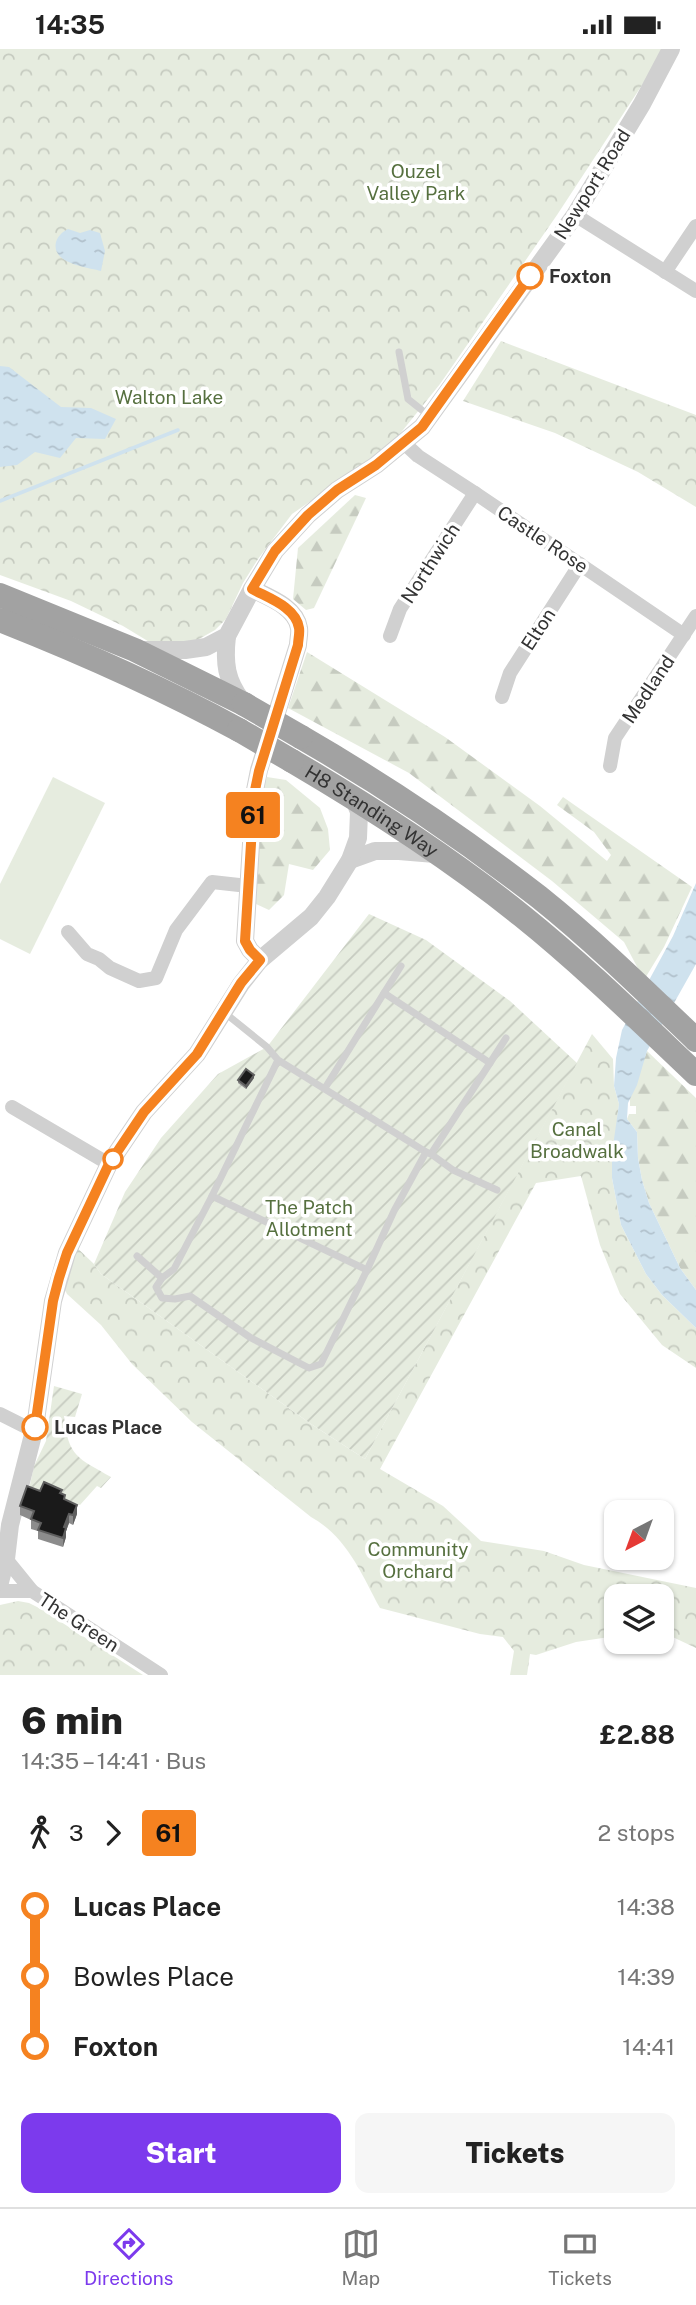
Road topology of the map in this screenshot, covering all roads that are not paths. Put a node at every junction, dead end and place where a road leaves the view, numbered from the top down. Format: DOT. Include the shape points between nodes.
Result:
graph roads {
  1 [pos="671,49"];
  2 [pos="575,215"];
  3 [pos="696,226"];
  4 [pos="666,272"];
  5 [pos="696,291"];
  6 [pos="399,352"];
  7 [pos="429,416"];
  8 [pos="404,443"];
  9 [pos="475,493"];
  10 [pos="580,564"];
  11 [pos="252,589"];
  12 [pos="0,595"];
  13 [pos="696,616"];
  14 [pos="0,620"];
  15 [pos="684,635"];
  16 [pos="226,636"];
  17 [pos="390,636"];
  18 [pos="135,650"];
  19 [pos="502,697"];
  20 [pos="244,704"];
  21 [pos="610,766"];
  22 [pos="353,797"];
  23 [pos="441,855"];
  24 [pos="350,860"];
  25 [pos="248,886"];
  26 [pos="68,932"];
  27 [pos="260,960"];
  28 [pos="401,966"];
  29 [pos="384,993"];
  30 [pos="224,1013"];
  31 [pos="506,1038"];
  32 [pos="696,1040"];
  33 [pos="278,1060"];
  34 [pos="489,1063"];
  35 [pos="694,1073"];
  36 [pos="325,1088"];
  37 [pos="12,1107"];
  38 [pos="428,1153"];
  39 [pos="109,1164"];
  40 [pos="497,1191"];
  41 [pos="212,1196"];
  42 [pos="136,1256"];
  43 [pos="367,1270"];
  44 [pos="163,1278"];
  45 [pos="0,1414"];
  46 [pos="35,1427"];
  47 [pos="5,1523"];
  48 [pos="6,1559"];
  49 [pos="0,1582"];
  50 [pos="0,1591"];
  51 [pos="32,1591"];
  52 [pos="162,1675"];
  1 -- 2 [label="street, Newport Road"];
  2 -- 4 [label="street"];
  2 -- 7 [label="street, Newport Road"];
  3 -- 4 [label="street"];
  4 -- 5 [label="street"];
  6 -- 7 [label="lane" via="408,399"];
  7 -- 8 [label="street, Newport Road"];
  8 -- 9 [label="street, Castle Rose"];
  8 -- 11 [label="street, Newport Road" via="308,515 275,551"];
  9 -- 10 [label="street, Castle Rose"];
  9 -- 17 [label="street, Northwich" via="400,609"];
  10 -- 15 [label="street, Castle Rose"];
  10 -- 19 [label="street, Elton" via="510,673"];
  11 -- 16 [label="street, Newport Road"];
  11 -- 25 [label="street" via="281,604 299,627 298,645 254,795"];
  12 -- 18 [label="highway, H8 Standing Way"];
  13 -- 15 [label="street, Medland"];
  14 -- 22 [label="highway, H8 Standing Way, bridge" via="194,706"];
  15 -- 21 [label="street, Medland" via="615,738"];
  16 -- 18 [label="street" via="206,647"];
  16 -- 20 [label="street" via="224,657 230,686"];
  18 -- 20 [label="highway, H8 Standing Way"];
  20 -- 32 [label="highway, H8 Standing Way, bridge" via="384,786 461,839 540,898"];
  22 -- 23 [label="highway, H8 Standing Way"];
  22 -- 24 [label="street" via="359,812 358,838"];
  23 -- 24 [label="street" via="375,851"];
  23 -- 35 [label="highway, H8 Standing Way" via="597,980"];
  24 -- 27 [label="street" via="311,917"];
  25 -- 26 [label="street" via="212,883 176,930 156,978 139,981 110,968 87,954"];
  25 -- 27 [label="street" via="245,941"];
  27 -- 30 [label="street"];
  28 -- 29 [label="lane"];
  29 -- 34 [label="lane"];
  29 -- 36 [label="lane"];
  30 -- 33 [label="lane"];
  30 -- 39 [label="street" via="197,1054 144,1112"];
  31 -- 34 [label="lane"];
  33 -- 36 [label="lane"];
  33 -- 41 [label="lane"];
  34 -- 38 [label="lane"];
  36 -- 38 [label="lane"];
  37 -- 39 [label="street"];
  38 -- 40 [label="lane"];
  38 -- 43 [label="lane"];
  39 -- 46 [label="street" via="59,1278"];
  41 -- 43 [label="lane"];
  41 -- 44 [label="lane" via="174,1269"];
  42 -- 44 [label="lane"];
  43 -- 44 [label="lane" via="321,1364 309,1368 251,1338 190,1296 162,1298 156,1287"];
  45 -- 46 [label="street"];
  46 -- 47 [label="street"];
  47 -- 48 [label="street"];
  48 -- 49 [label="street"];
  48 -- 51 [label="street, The Green"];
  50 -- 51 [label="street, The Green"];
  51 -- 52 [label="street, The Green"];
}
